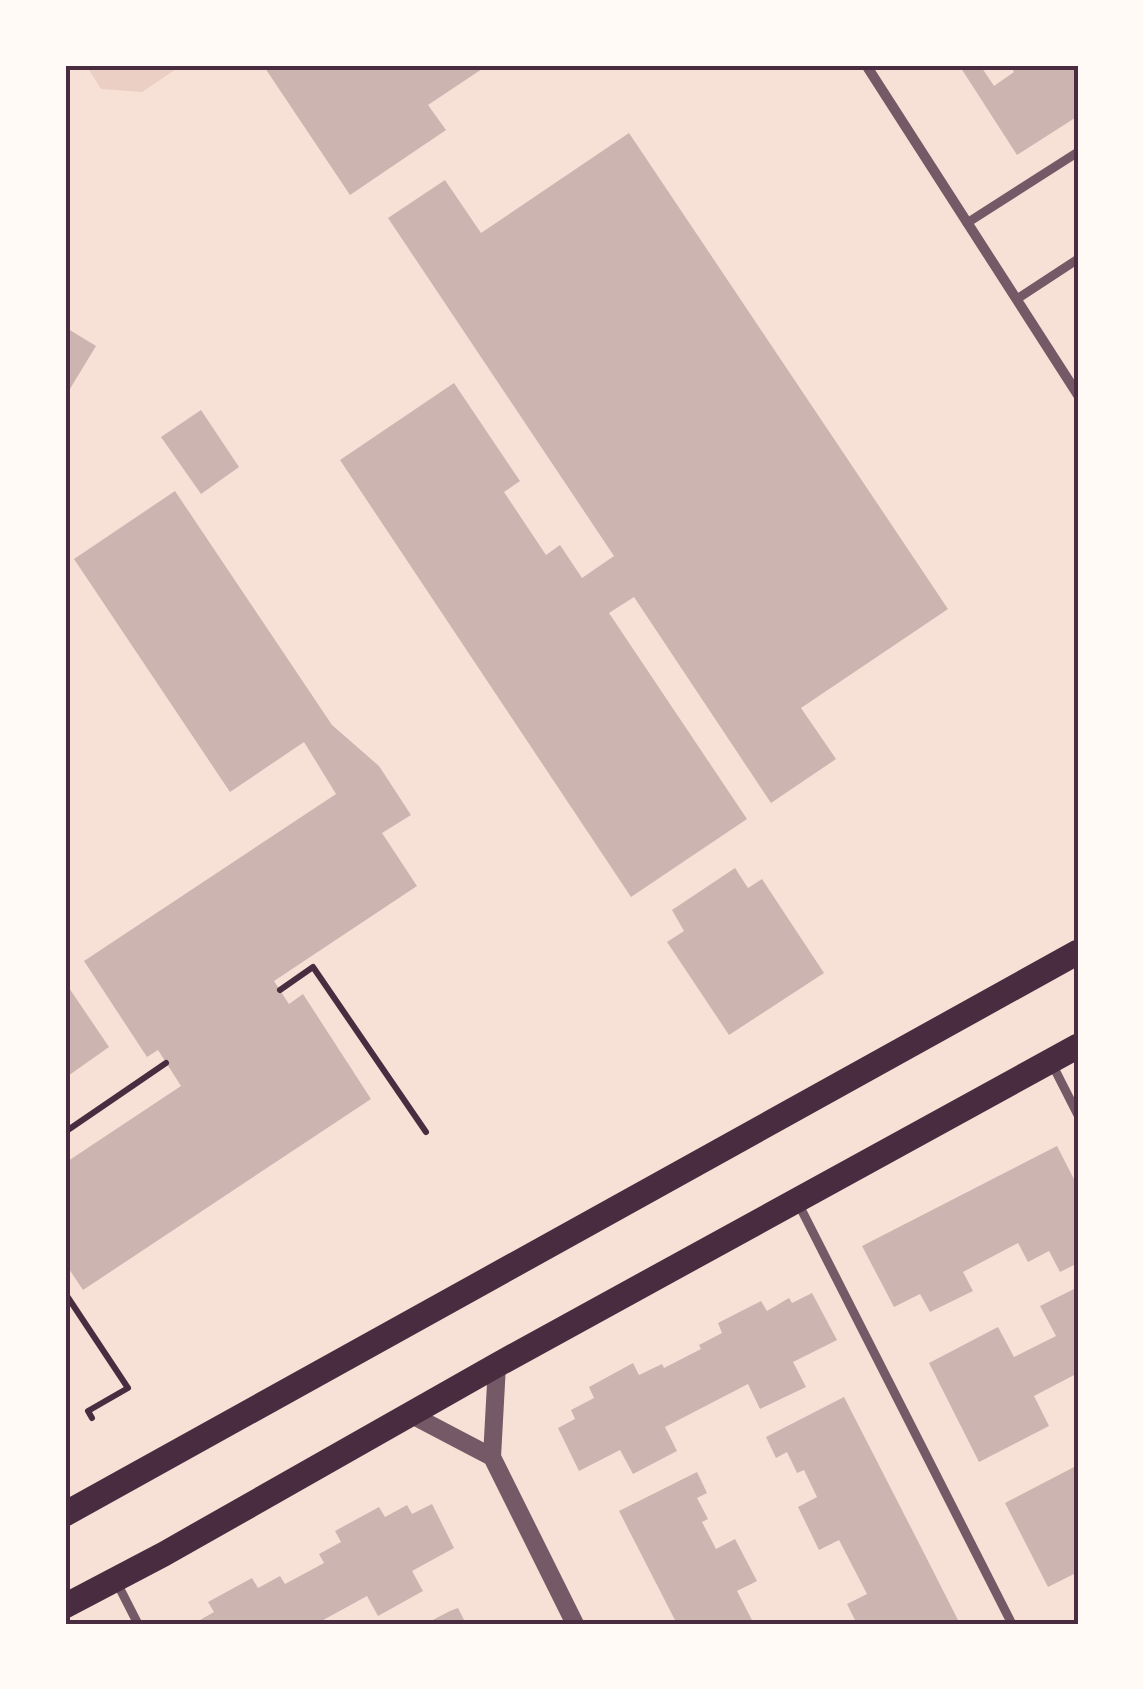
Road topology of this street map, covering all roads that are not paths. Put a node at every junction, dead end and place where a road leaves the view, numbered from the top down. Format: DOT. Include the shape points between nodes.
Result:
graph roads {
  1 [pos="866,65"];
  2 [pos="1078,152"];
  3 [pos="967,222"];
  4 [pos="1078,259"];
  5 [pos="1017,299"];
  6 [pos="1078,395"];
  7 [pos="1078,952"];
  8 [pos="1078,1046"];
  9 [pos="1050,1062"];
  10 [pos="1078,1114"];
  11 [pos="797,1199"];
  12 [pos="497,1364"];
  13 [pos="410,1414"];
  14 [pos="492,1458"];
  15 [pos="65,1514"];
  16 [pos="114,1579"];
  17 [pos="65,1606"];
  18 [pos="138,1624"];
  19 [pos="576,1624"];
  20 [pos="1012,1624"];
  1 -- 3 [label="street"];
  2 -- 3 [label="street"];
  3 -- 5 [label="street"];
  4 -- 5 [label="street"];
  5 -- 6 [label="street"];
  7 -- 15 [label="main road"];
  8 -- 9 [label="main road"];
  9 -- 10 [label="street"];
  9 -- 11 [label="main road"];
  11 -- 12 [label="main road"];
  11 -- 20 [label="street"];
  12 -- 13 [label="main road"];
  12 -- 14 [label="street"];
  13 -- 14 [label="street"];
  13 -- 16 [label="main road"];
  14 -- 19 [label="street"];
  16 -- 17 [label="main road"];
  16 -- 18 [label="street"];
}
